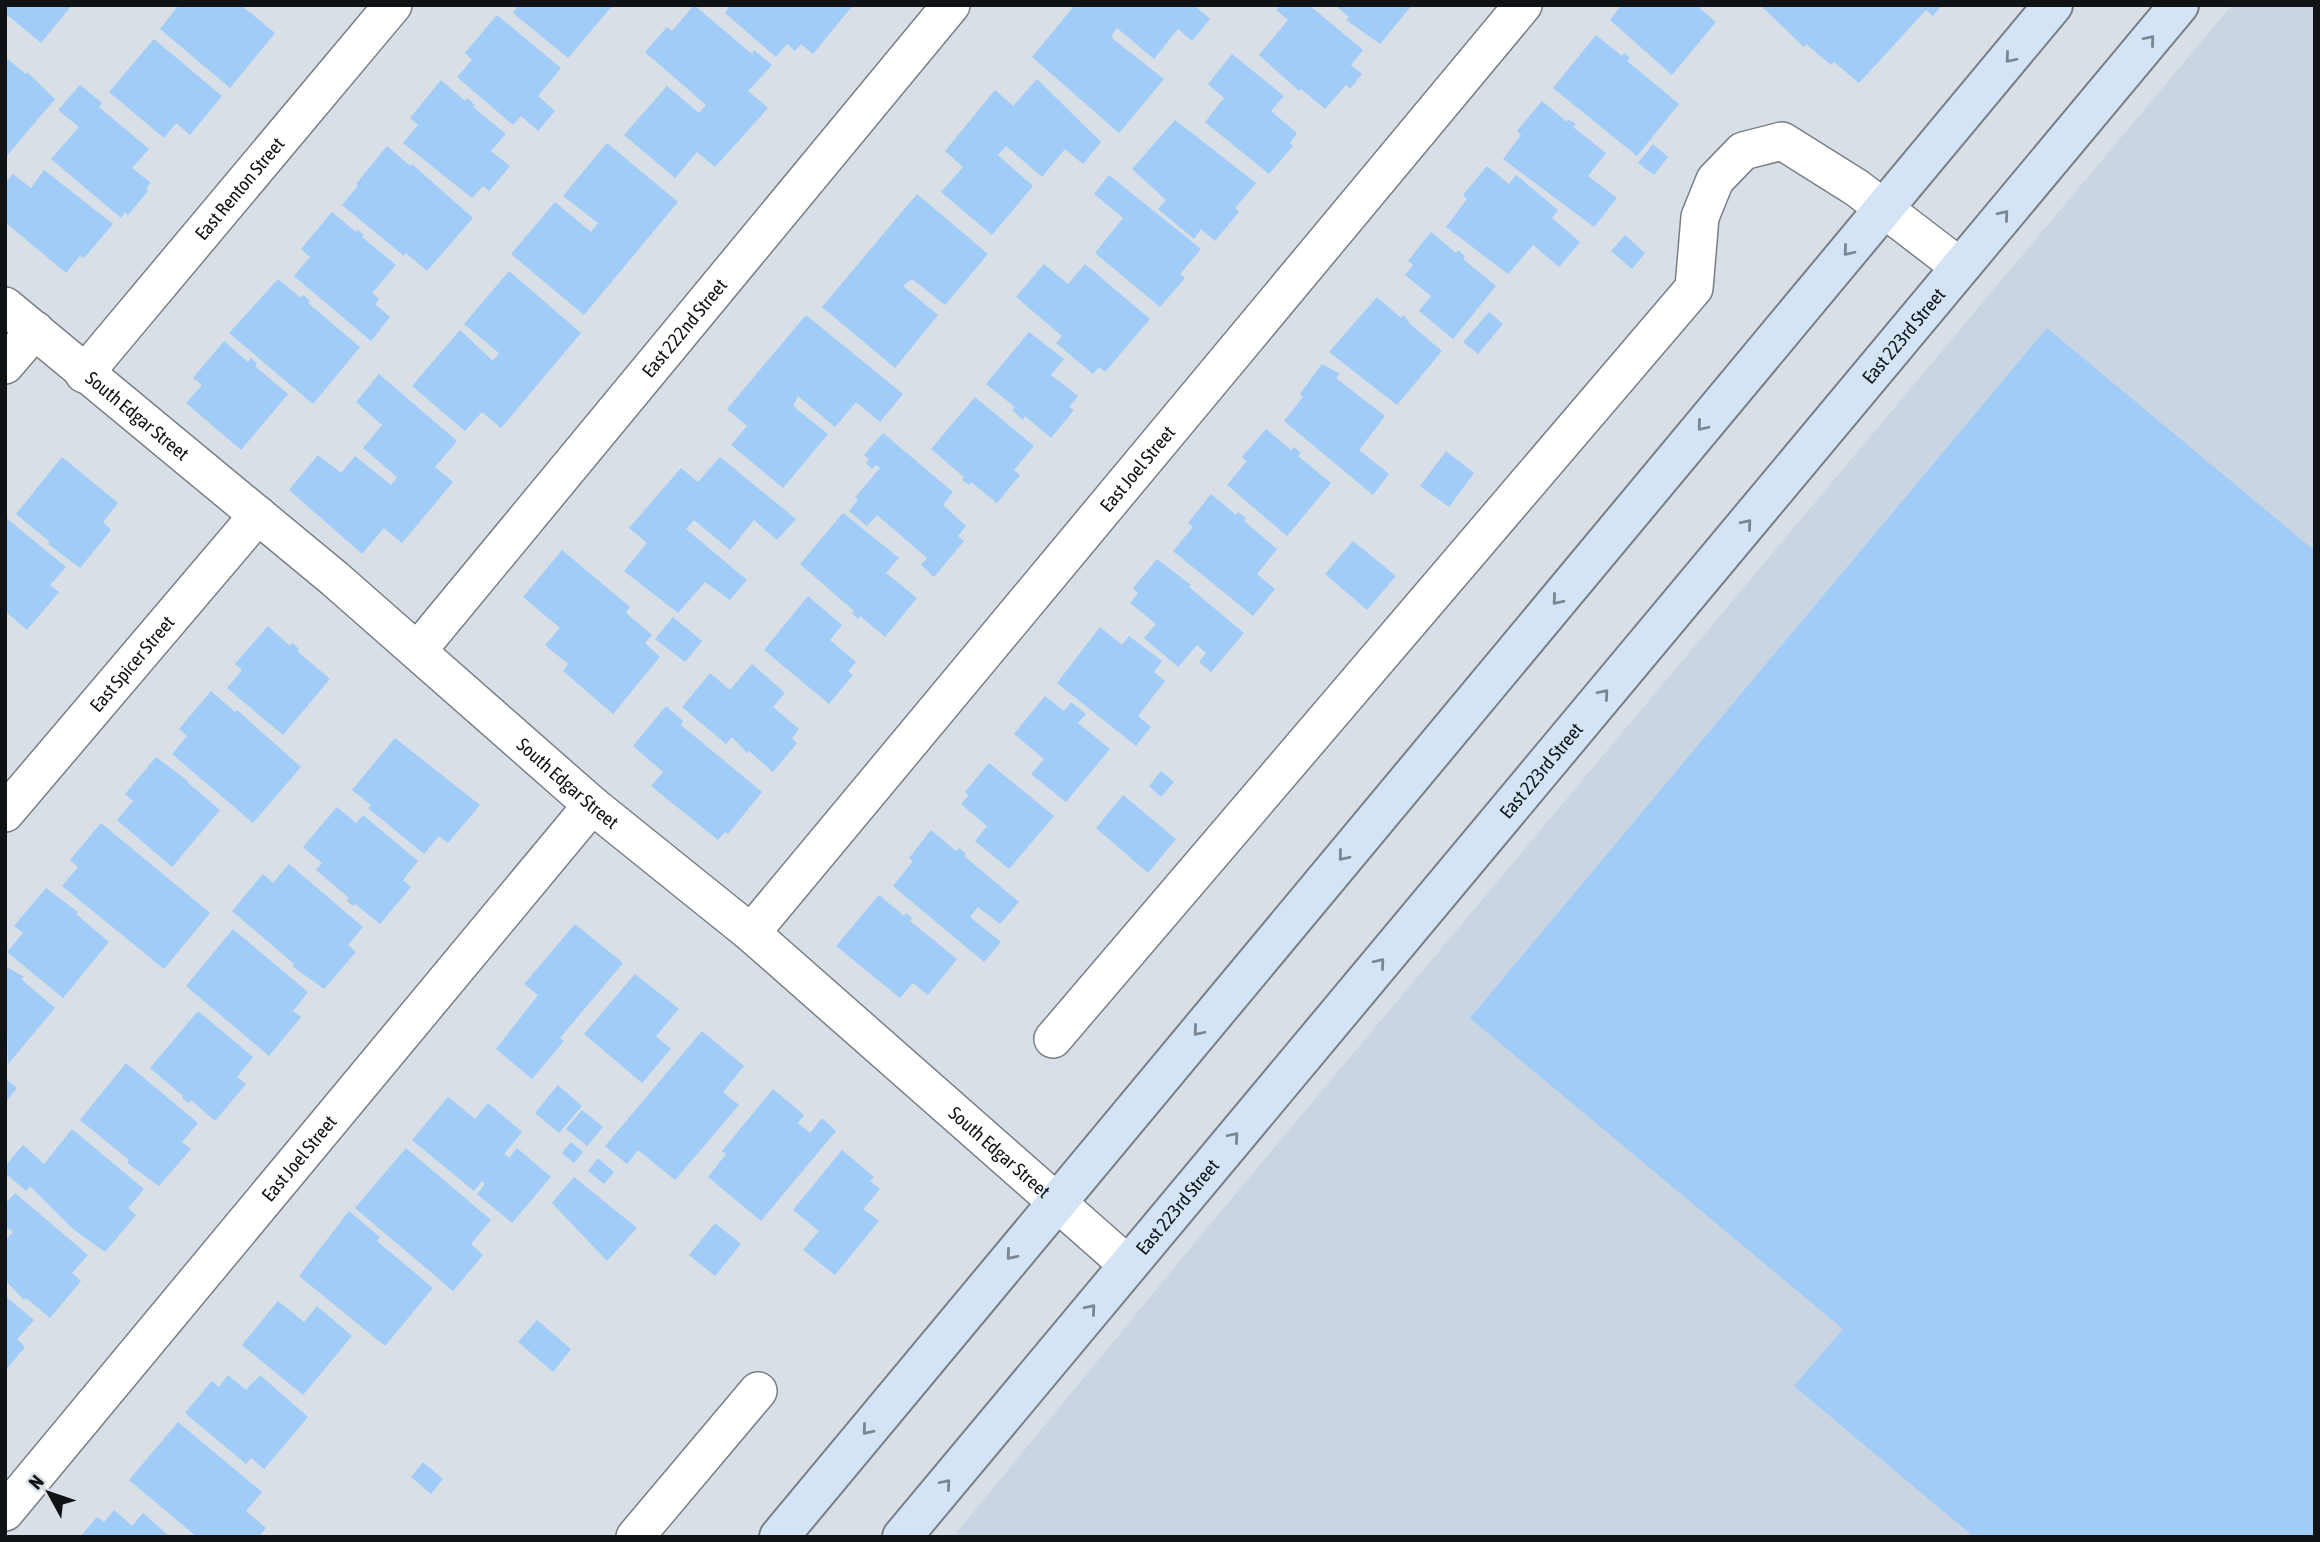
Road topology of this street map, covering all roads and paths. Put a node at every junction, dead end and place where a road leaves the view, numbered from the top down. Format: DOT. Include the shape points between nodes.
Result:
graph roads {
  1 [pos="393,5"];
  2 [pos="951,5"];
  3 [pos="1523,5"];
  4 [pos="2053,5"];
  5 [pos="2179,5"];
  6 [pos="1883,209"];
  7 [pos="1960,267"];
  8 [pos="5,306"];
  9 [pos="35,330"];
  10 [pos="5,365"];
  11 [pos="84,373"];
  12 [pos="258,515"];
  13 [pos="418,650"];
  14 [pos="592,805"];
  15 [pos="5,813"];
  16 [pos="751,933"];
  17 [pos="1053,1039"];
  18 [pos="1055,1202"];
  19 [pos="1128,1265"];
  20 [pos="758,1391"];
  21 [pos="5,1512"];
  22 [pos="635,1537"];
  23 [pos="779,1537"];
  24 [pos="902,1537"];
  1 -- 11 [label="street, East Renton Street"];
  2 -- 13 [label="street, East 222nd Street"];
  3 -- 16 [label="street, East Joel Street"];
  4 -- 6 [label="main road, one-way"];
  7 -- 5 [label="main road, East 223rd Street, one-way"];
  6 -- 7 [label="street"];
  6 -- 17 [label="street" via="1782,141 1743,151 1715,180 1699,216 1694,288"];
  6 -- 18 [label="main road, one-way"];
  19 -- 7 [label="main road, East 223rd Street, one-way"];
  8 -- 9 [label="street, South Edgar Street"];
  9 -- 10 [label="street"];
  9 -- 11 [label="street, South Edgar Street"];
  11 -- 12 [label="street, South Edgar Street"];
  12 -- 13 [label="street, South Edgar Street"];
  12 -- 15 [label="street, East Spicer Street"];
  13 -- 14 [label="street, South Edgar Street"];
  14 -- 16 [label="street, South Edgar Street"];
  14 -- 21 [label="street, East Joel Street"];
  16 -- 18 [label="street, South Edgar Street"];
  18 -- 19 [label="street, South Edgar Street"];
  18 -- 23 [label="main road, one-way"];
  24 -- 19 [label="main road, East 223rd Street, one-way"];
  20 -- 22 [label="street"];
}
